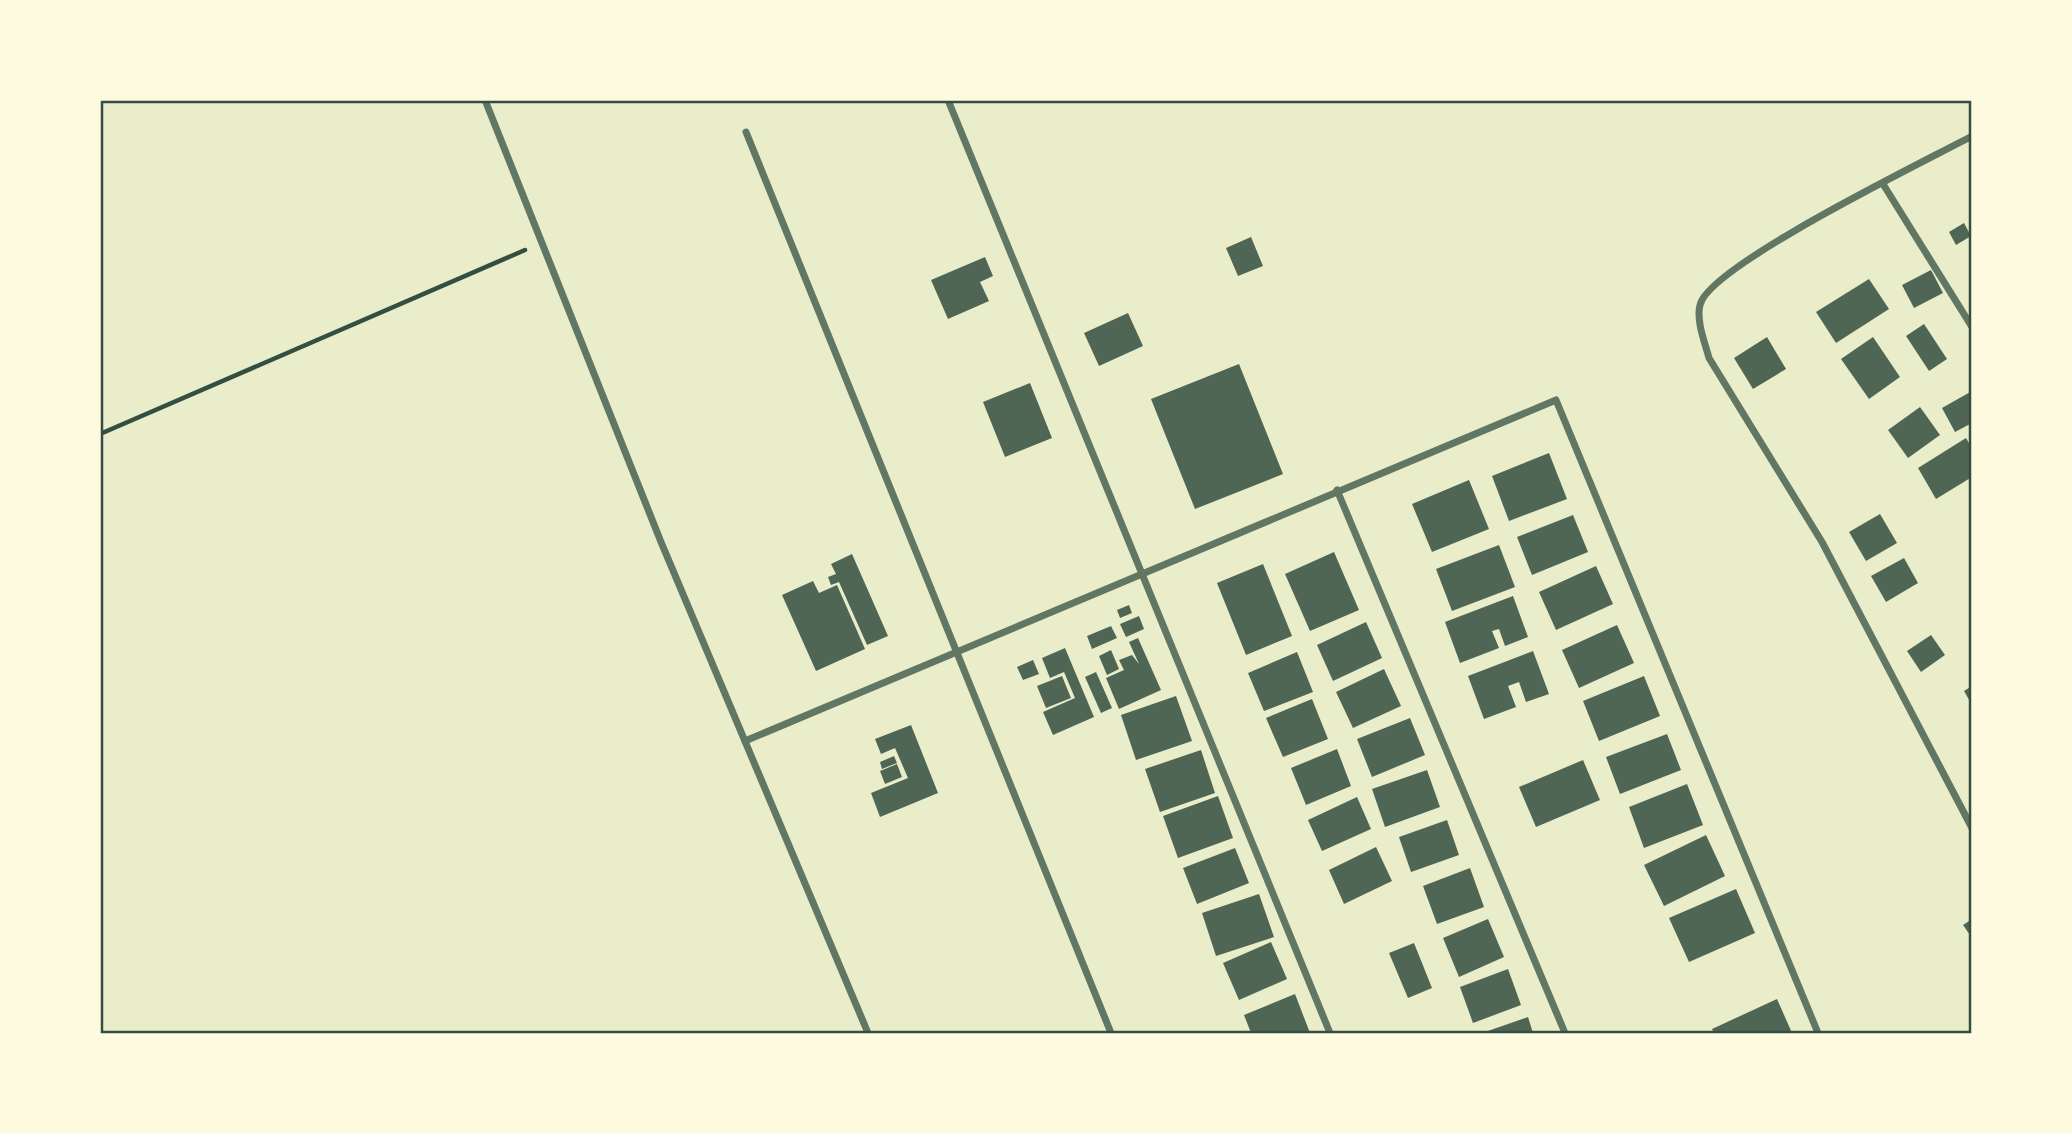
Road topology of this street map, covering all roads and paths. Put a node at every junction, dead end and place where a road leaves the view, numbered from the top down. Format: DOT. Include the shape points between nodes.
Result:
graph roads {
  1 [pos="485,100"];
  2 [pos="948,100"];
  3 [pos="746,132"];
  4 [pos="1972,136"];
  5 [pos="1883,184"];
  6 [pos="542,243"];
  7 [pos="1972,327"];
  8 [pos="100,434"];
  9 [pos="1337,490"];
  10 [pos="1142,573"];
  11 [pos="956,651"];
  12 [pos="745,741"];
  13 [pos="1972,828"];
  14 [pos="868,1033"];
  15 [pos="1111,1033"];
  16 [pos="1330,1033"];
  17 [pos="1565,1033"];
  18 [pos="1818,1033"];
  1 -- 6 [label="street"];
  2 -- 10 [label="street"];
  3 -- 11 [label="street"];
  4 -- 5 [label="street"];
  5 -- 7 [label="street"];
  5 -- 13 [label="street" via="1732,270 1712,286 1700,304 1701,328 1709,358 1822,542"];
  6 -- 8 [label="path"];
  6 -- 12 [label="street"];
  9 -- 10 [label="street"];
  9 -- 17 [label="street"];
  9 -- 18 [label="street" via="1556,400"];
  10 -- 11 [label="street"];
  10 -- 16 [label="street"];
  11 -- 12 [label="street"];
  11 -- 15 [label="street"];
  12 -- 14 [label="street"];
}
